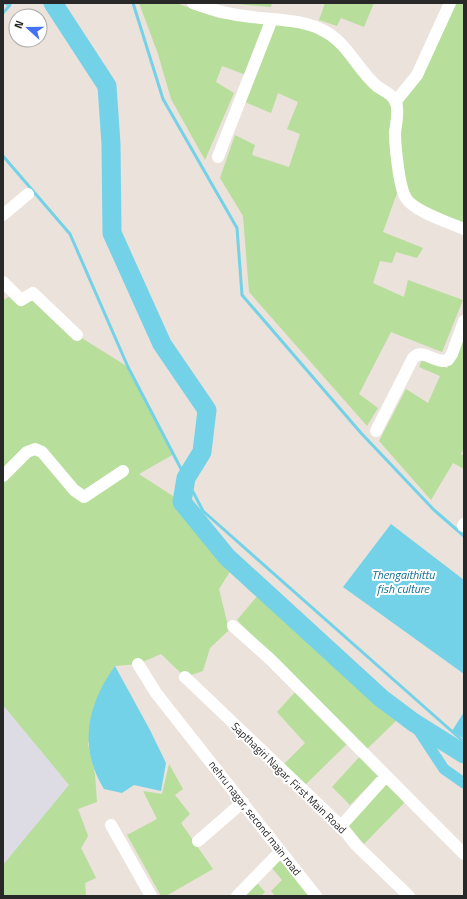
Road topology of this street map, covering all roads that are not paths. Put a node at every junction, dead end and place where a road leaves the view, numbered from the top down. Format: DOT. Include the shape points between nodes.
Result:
graph roads {
  1 [pos="193,3"];
  2 [pos="450,3"];
  3 [pos="272,19"];
  4 [pos="396,102"];
  5 [pos="218,157"];
  6 [pos="28,194"];
  7 [pos="3,215"];
  8 [pos="464,229"];
  9 [pos="3,282"];
  10 [pos="464,321"];
  11 [pos="76,335"];
  12 [pos="376,431"];
  13 [pos="123,471"];
  14 [pos="3,476"];
  15 [pos="233,626"];
  16 [pos="138,664"];
  17 [pos="185,677"];
  18 [pos="386,776"];
  19 [pos="244,802"];
  20 [pos="111,825"];
  21 [pos="340,826"];
  22 [pos="198,841"];
  23 [pos="281,851"];
  24 [pos="464,854"];
  25 [pos="151,896"];
  26 [pos="237,896"];
  27 [pos="316,896"];
  28 [pos="409,896"];
  1 -- 3 [label="street" via="219,11"];
  2 -- 4 [label="street" via="417,75"];
  3 -- 4 [label="street" via="311,26 331,35 376,85"];
  3 -- 5 [label="street"];
  4 -- 8 [label="street" via="396,144 402,190 406,199 414,206"];
  6 -- 7 [label="street"];
  9 -- 11 [label="street" via="21,300 33,293"];
  10 -- 12 [label="street" via="448,360 440,361 422,353 413,358"];
  13 -- 14 [label="street" via="84,496 74,490 42,452 35,449 27,452"];
  15 -- 18 [label="street" via="270,659"];
  16 -- 19 [label="street, nehru nagar, second main road" via="156,693"];
  17 -- 21 [label="street, Sapthagiri Nagar, First Main Road"];
  18 -- 21 [label="street"];
  18 -- 24 [label="street"];
  19 -- 22 [label="street"];
  19 -- 23 [label="street, nehru nagar, second main road"];
  20 -- 25 [label="street"];
  21 -- 28 [label="street, Sapthagiri Nagar, First Main Road"];
  23 -- 26 [label="street"];
  23 -- 27 [label="street, nehru nagar, second main road"];
}
